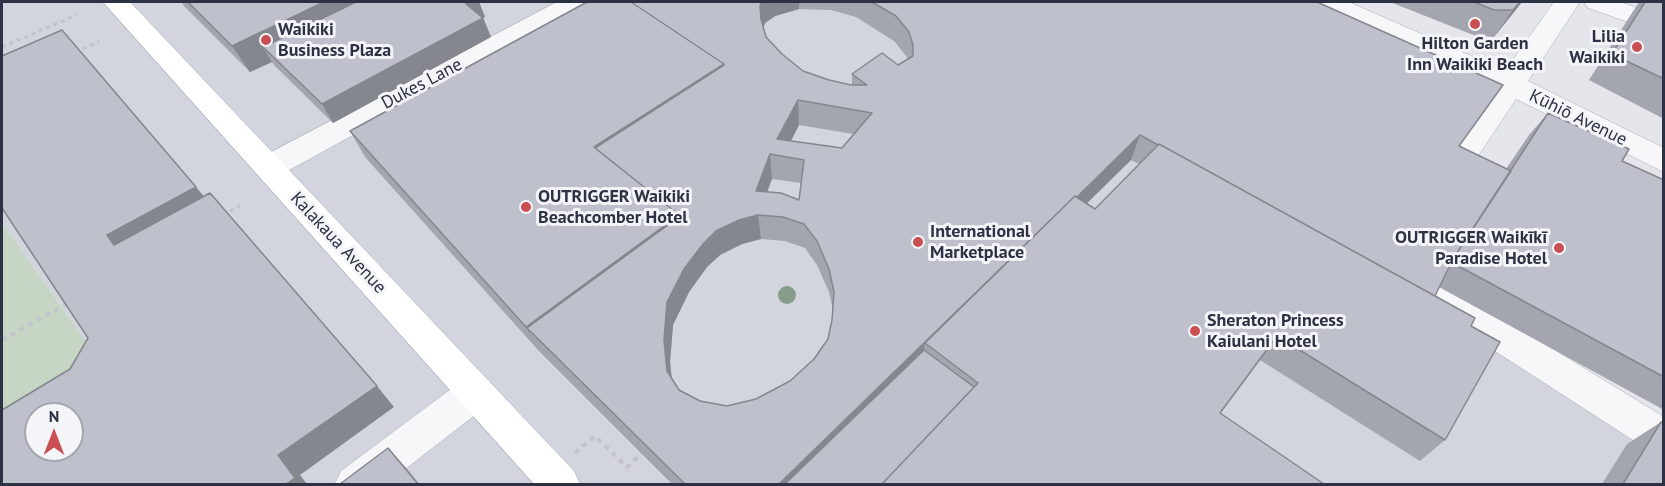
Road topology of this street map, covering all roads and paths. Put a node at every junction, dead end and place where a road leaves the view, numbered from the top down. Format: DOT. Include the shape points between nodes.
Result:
graph roads {
  1 [pos="120,2"];
  2 [pos="576,2"];
  3 [pos="1328,2"];
  4 [pos="1567,2"];
  5 [pos="1597,2"];
  6 [pos="77,15"];
  7 [pos="1631,15"];
  8 [pos="99,41"];
  9 [pos="2,47"];
  10 [pos="68,56"];
  11 [pos="1510,84"];
  12 [pos="1664,161"];
  13 [pos="269,167"];
  14 [pos="1449,176"];
  15 [pos="241,205"];
  16 [pos="222,216"];
  17 [pos="1428,290"];
  18 [pos="74,300"];
  19 [pos="2,340"];
  20 [pos="476,392"];
  21 [pos="650,445"];
  22 [pos="1662,451"];
  23 [pos="556,479"];
  24 [pos="355,484"];
  1 -- 13 [label="main road, Kalakaua Avenue"];
  2 -- 13 [label="street, Dukes Lane"];
  3 -- 11 [label="street, Kūhiō Avenue"];
  4 -- 11 [label="street"];
  5 -- 7 [label="street"];
  6 -- 9 [label="path"];
  8 -- 10 [label="path"];
  11 -- 12 [label="street, Kūhiō Avenue"];
  11 -- 14 [label="street"];
  13 -- 20 [label="main road, Kalakaua Avenue"];
  15 -- 16 [label="path"];
  17 -- 22 [label="street"];
  18 -- 19 [label="path"];
  20 -- 23 [label="main road, Kalakaua Avenue"];
  20 -- 24 [label="street"];
  21 -- 23 [label="path" via="627,467 595,436"];
}
